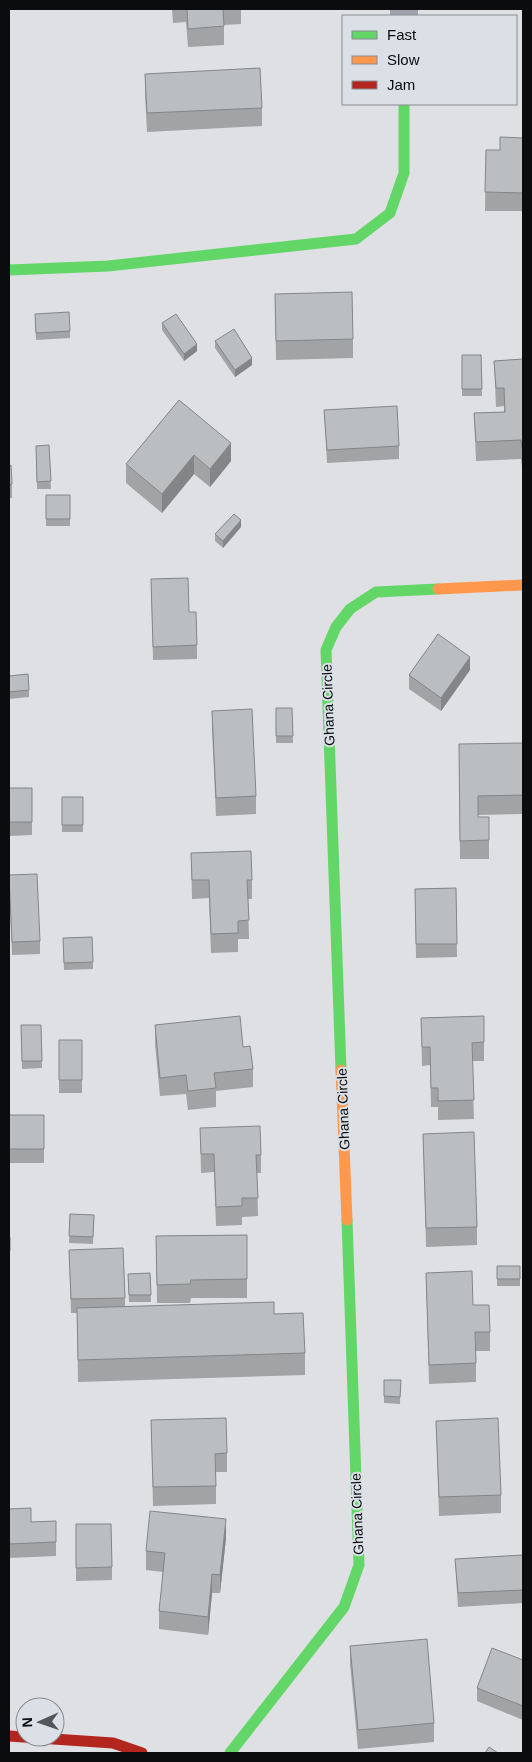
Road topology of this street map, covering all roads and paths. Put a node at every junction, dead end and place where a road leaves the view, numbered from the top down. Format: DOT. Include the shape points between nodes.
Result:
graph roads {
  1 [pos="404,105"];
  2 [pos="9,270"];
  3 [pos="523,585"];
  4 [pos="9,1736"];
  5 [pos="142,1753"];
  6 [pos="230,1753"];
  1 -- 2 [label="street" via="404,173 393,204 390,212 356,239 108,266"];
  3 -- 6 [label="street, Ghana Circle" via="376,592 350,609 336,627 326,650 359,1565 344,1607"];
  4 -- 5 [label="street" via="113,1743"];
}
